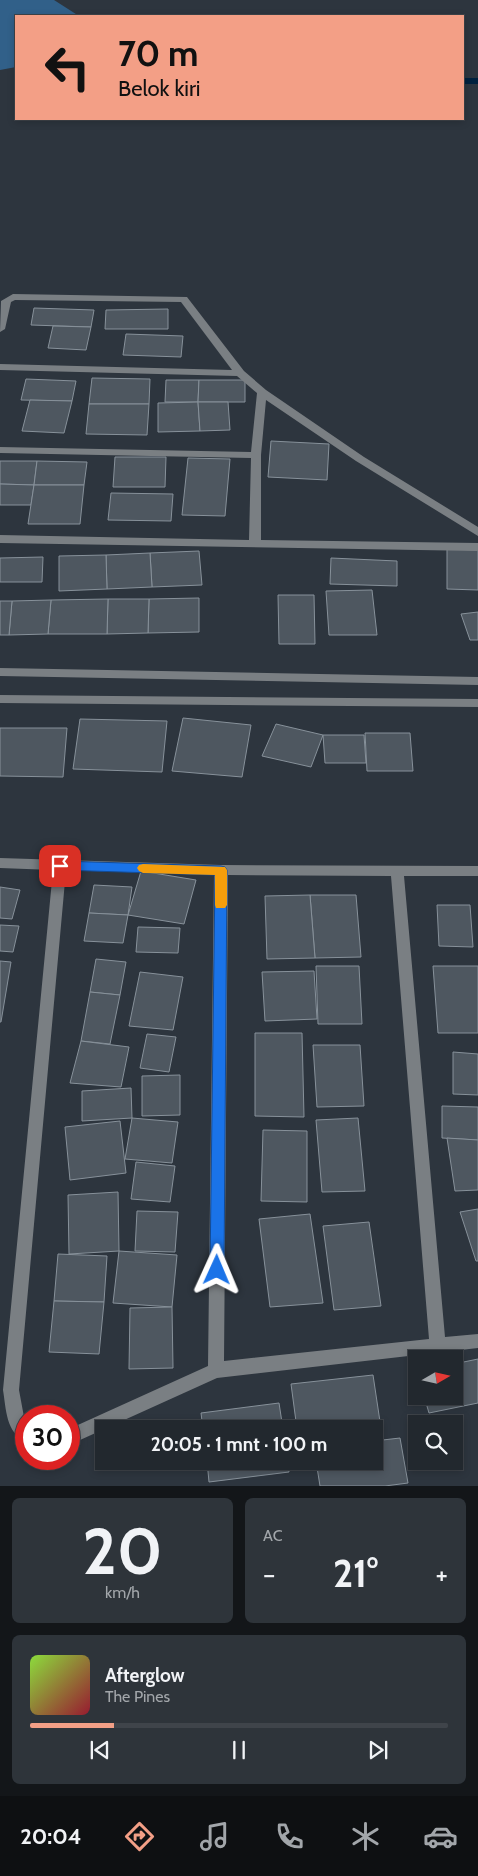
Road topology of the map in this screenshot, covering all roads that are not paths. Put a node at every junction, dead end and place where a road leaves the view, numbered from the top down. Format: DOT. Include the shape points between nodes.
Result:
graph roads {
  1 [pos="0,330"];
  2 [pos="0,367"];
  3 [pos="240,373"];
  4 [pos="262,392"];
  5 [pos="0,450"];
  6 [pos="256,455"];
  7 [pos="478,532"];
  8 [pos="0,539"];
  9 [pos="255,543"];
  10 [pos="478,547"];
  11 [pos="0,672"];
  12 [pos="478,681"];
  13 [pos="0,699"];
  14 [pos="478,703"];
  15 [pos="0,863"];
  16 [pos="60,866"];
  17 [pos="221,870"];
  18 [pos="397,870"];
  19 [pos="478,871"];
  20 [pos="478,1341"];
  21 [pos="438,1346"];
  22 [pos="216,1370"];
  23 [pos="6,1389"];
  24 [pos="15,1417"];
  25 [pos="80,1432"];
  1 -- 3 [label="street" via="6,301 13,297 184,299"];
  2 -- 3 [label="street"];
  3 -- 4 [label="street"];
  4 -- 6 [label="street"];
  4 -- 7 [label="street" via="360,459"];
  5 -- 6 [label="street"];
  6 -- 9 [label="street"];
  8 -- 9 [label="street"];
  9 -- 10 [label="street"];
  11 -- 12 [label="street"];
  13 -- 14 [label="street"];
  15 -- 16 [label="street"];
  16 -- 17 [label="street"];
  16 -- 23 [label="street"];
  17 -- 18 [label="street"];
  17 -- 22 [label="street"];
  18 -- 19 [label="street"];
  18 -- 21 [label="street"];
  20 -- 21 [label="street"];
  21 -- 22 [label="street"];
  22 -- 25 [label="street"];
  23 -- 24 [label="street"];
}
